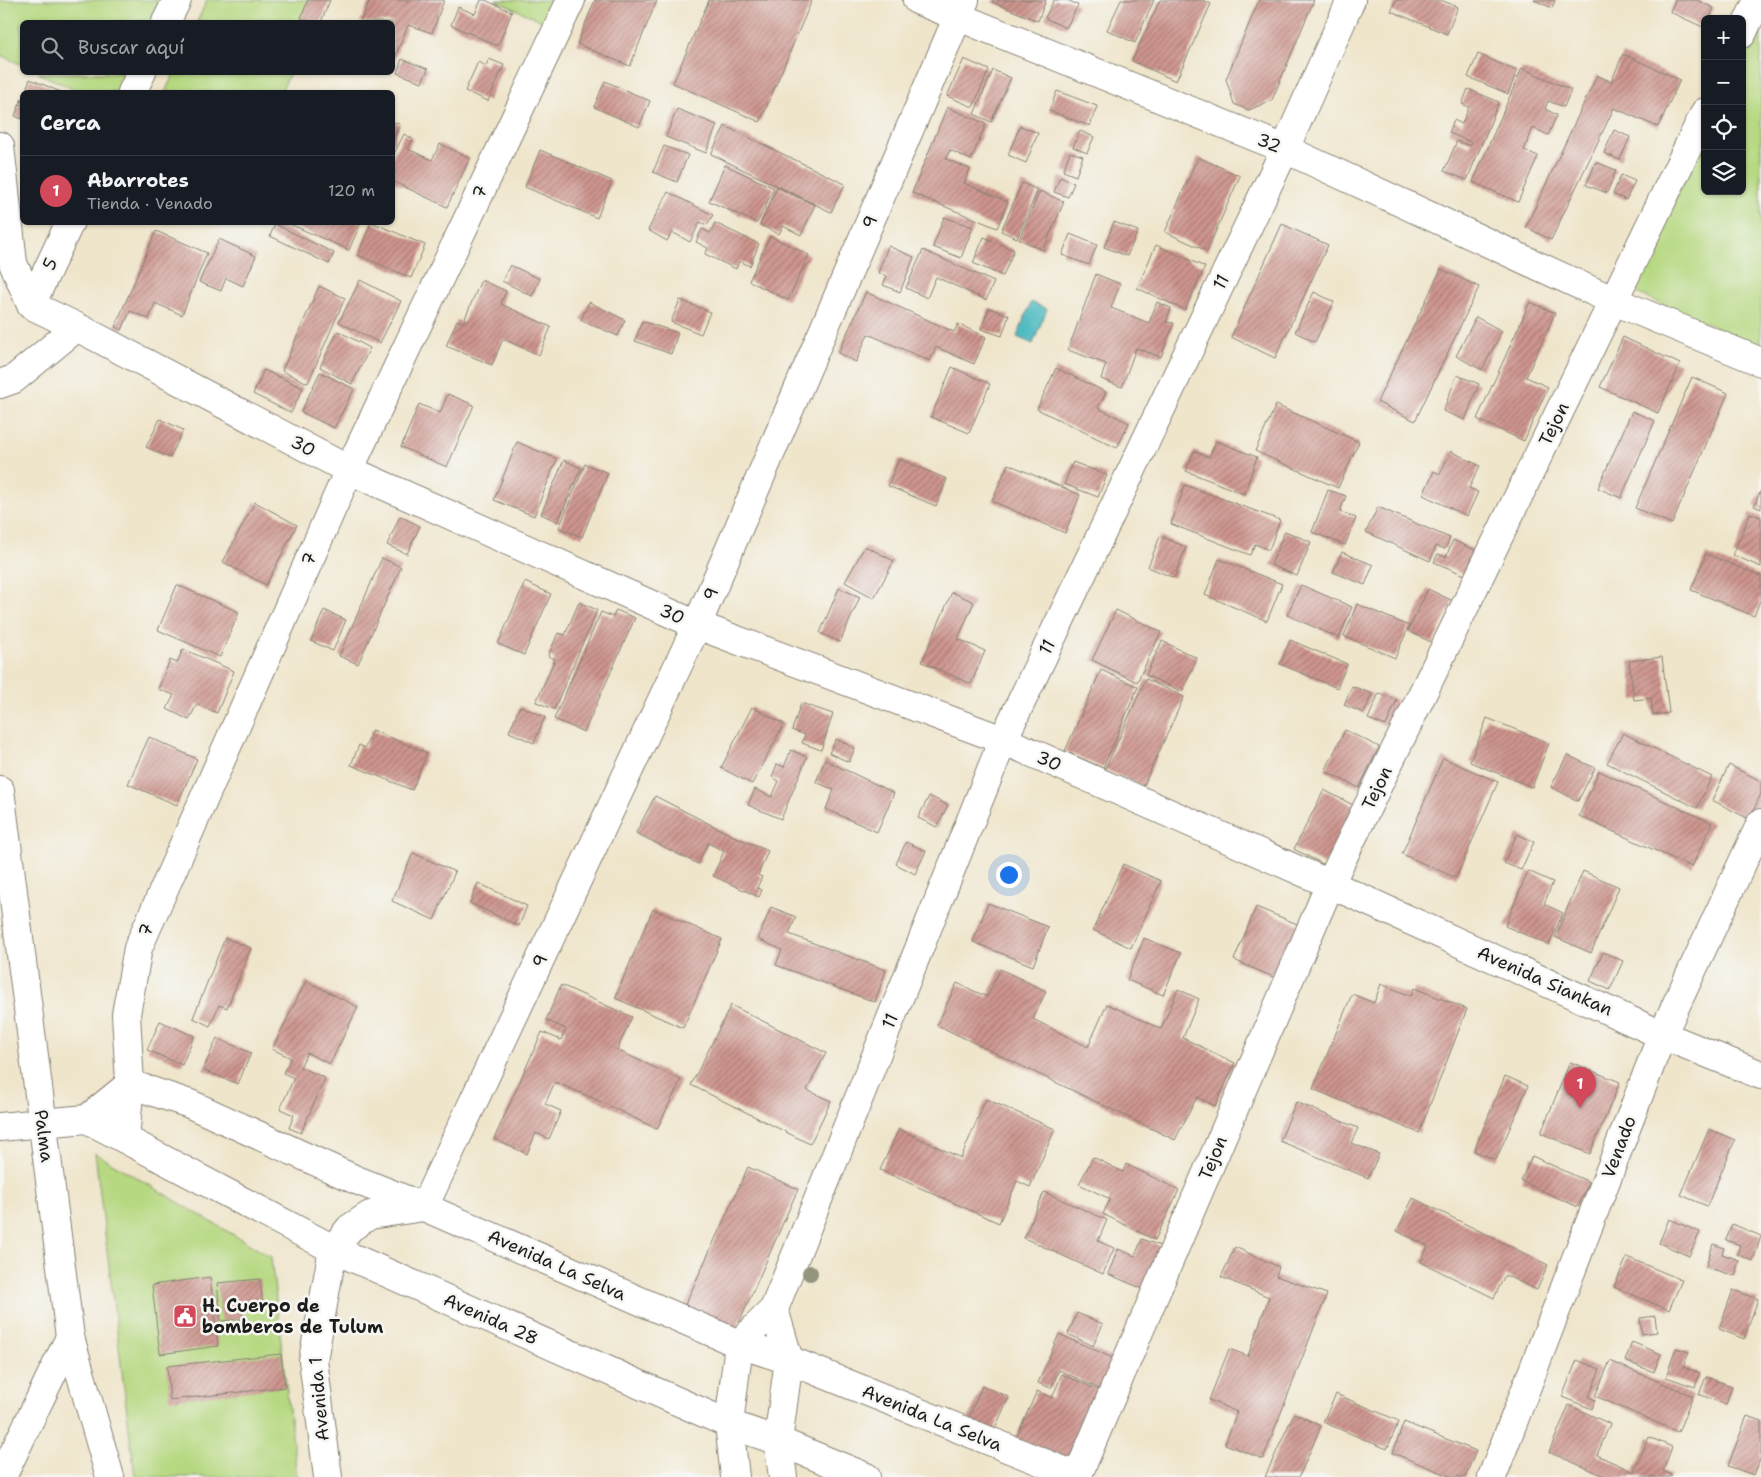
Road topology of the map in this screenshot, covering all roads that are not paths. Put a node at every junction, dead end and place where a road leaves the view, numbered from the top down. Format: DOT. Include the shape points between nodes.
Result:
graph roads {
  1 [pos="176,0"];
  2 [pos="571,0"];
  3 [pos="917,0"];
  4 [pos="1351,0"];
  5 [pos="1758,0"];
  6 [pos="961,9"];
  7 [pos="167,20"];
  8 [pos="1746,26"];
  9 [pos="140,75"];
  10 [pos="133,90"];
  11 [pos="1701,120"];
  12 [pos="0,146"];
  13 [pos="1285,149"];
  14 [pos="69,225"];
  15 [pos="1614,301"];
  16 [pos="31,304"];
  17 [pos="77,327"];
  18 [pos="1761,362"];
  19 [pos="0,384"];
  20 [pos="348,470"];
  21 [pos="697,625"];
  22 [pos="1003,740"];
  23 [pos="0,790"];
  24 [pos="1761,823"];
  25 [pos="1330,884"];
  26 [pos="1662,1035"];
  27 [pos="1761,1075"];
  28 [pos="130,1084"];
  29 [pos="87,1119"];
  30 [pos="42,1123"];
  31 [pos="0,1128"];
  32 [pos="126,1139"];
  33 [pos="424,1207"];
  34 [pos="332,1249"];
  35 [pos="774,1309"];
  36 [pos="70,1337"];
  37 [pos="739,1344"];
  38 [pos="789,1360"];
  39 [pos="729,1424"];
  40 [pos="778,1441"];
  41 [pos="2,1477"];
  42 [pos="110,1477"];
  43 [pos="328,1477"];
  44 [pos="735,1477"];
  45 [pos="783,1477"];
  46 [pos="866,1477"];
  47 [pos="1078,1477"];
  48 [pos="1492,1477"];
  1 -- 7 [label="street"];
  2 -- 20 [label="street, 7"];
  3 -- 6 [label="street, 32"];
  4 -- 13 [label="street, 11"];
  5 -- 8 [label="street"];
  6 -- 13 [label="street, 32"];
  6 -- 21 [label="street, 9"];
  9 -- 10 [label="street"];
  11 -- 15 [label="street, Tejon"];
  12 -- 16 [label="street" via="13,263"];
  13 -- 15 [label="street, 32"];
  13 -- 22 [label="street, 11"];
  14 -- 16 [label="street, 5"];
  15 -- 18 [label="street, 32"];
  15 -- 25 [label="street, Tejon"];
  16 -- 17 [label="street, 30"];
  17 -- 19 [label="street" via="14,379"];
  17 -- 20 [label="street, 30"];
  20 -- 21 [label="street, 30"];
  20 -- 28 [label="street, 7" via="138,948 126,1014"];
  21 -- 22 [label="street, 30"];
  21 -- 33 [label="street, 9"];
  22 -- 25 [label="street, 30"];
  22 -- 35 [label="street, 11"];
  23 -- 30 [label="street, Palma"];
  24 -- 26 [label="street, Venado"];
  25 -- 26 [label="street, Avenida Siankan"];
  25 -- 47 [label="street, Tejon"];
  26 -- 27 [label="street, Avenida Siankan"];
  26 -- 48 [label="street, Venado"];
  28 -- 29 [label="street"];
  28 -- 32 [label="street, 7"];
  28 -- 33 [label="street, Avenida La Selva" via="190,1104 354,1179"];
  29 -- 30 [label="street"];
  29 -- 32 [label="street"];
  30 -- 31 [label="street"];
  30 -- 36 [label="street, Palma"];
  32 -- 34 [label="street, Avenida 28"];
  33 -- 34 [label="street" via="370,1215 350,1228"];
  33 -- 37 [label="street, Avenida La Selva"];
  34 -- 39 [label="street, Avenida 28"];
  34 -- 43 [label="street, Avenida 1" via="313,1360"];
  35 -- 37 [label="street"];
  35 -- 38 [label="street"];
  36 -- 41 [label="street"];
  36 -- 42 [label="street, Palma"];
  37 -- 38 [label="street, Avenida La Selva"];
  37 -- 39 [label="street"];
  38 -- 40 [label="street"];
  38 -- 47 [label="street, Avenida La Selva"];
  39 -- 40 [label="street, Avenida 28"];
  39 -- 44 [label="street"];
  40 -- 45 [label="street"];
  40 -- 46 [label="street, Avenida 28"];
}
